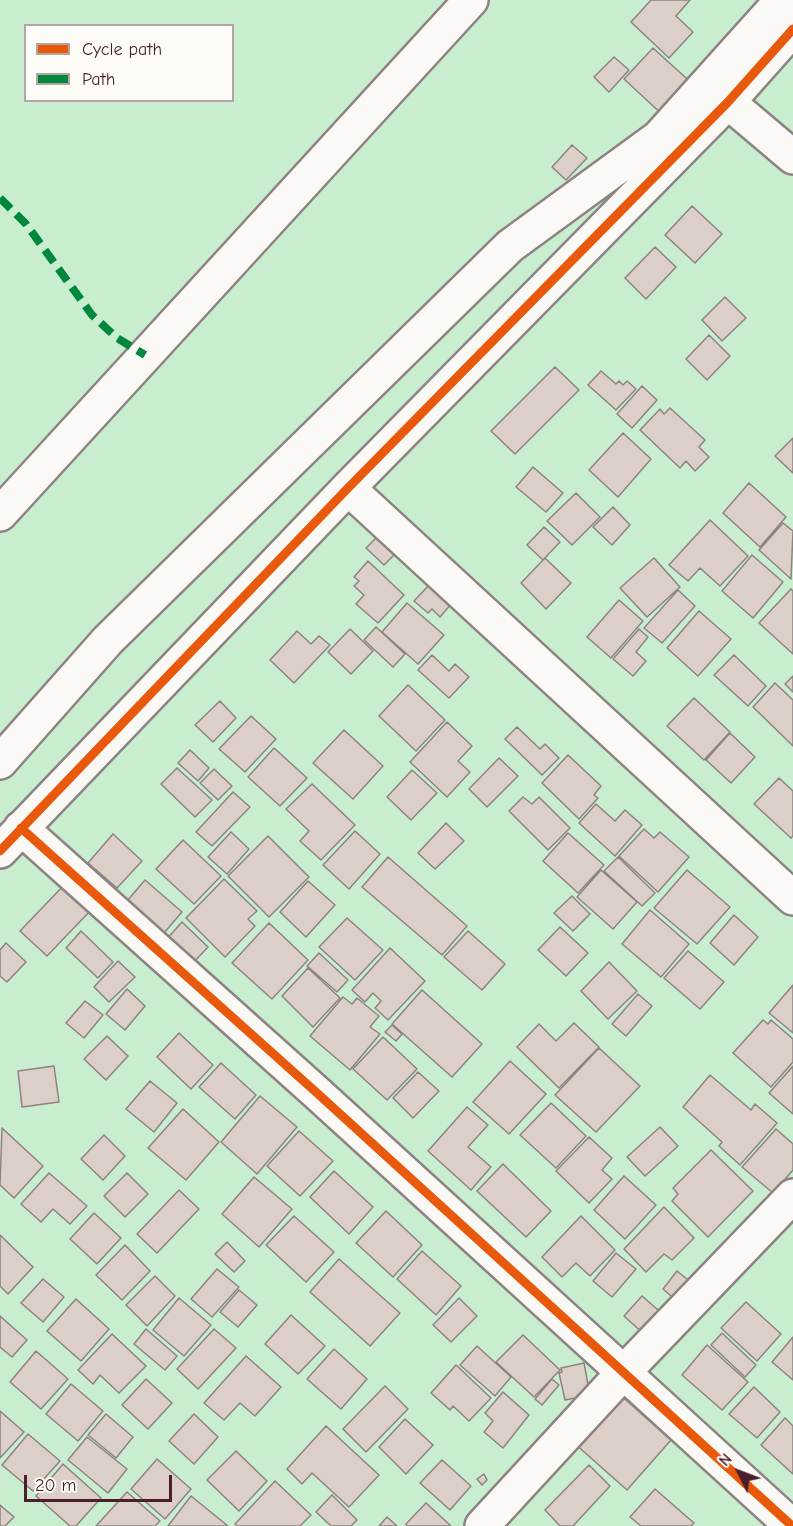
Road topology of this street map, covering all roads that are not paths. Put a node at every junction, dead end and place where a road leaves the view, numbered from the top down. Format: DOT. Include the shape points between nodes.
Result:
graph roads {
  1 [pos="471,0"];
  2 [pos="782,0"];
  3 [pos="793,29"];
  4 [pos="728,102"];
  5 [pos="793,157"];
  6 [pos="348,488"];
  7 [pos="0,514"];
  8 [pos="0,762"];
  9 [pos="10,839"];
  10 [pos="793,898"];
  11 [pos="793,1196"];
  12 [pos="624,1372"];
  13 [pos="482,1526"];
  14 [pos="792,1526"];
  1 -- 7 [label="street"];
  2 -- 8 [label="street" via="659,137 501,254 108,640"];
  3 -- 4 [label="street"];
  4 -- 5 [label="street"];
  4 -- 6 [label="street"];
  6 -- 9 [label="street"];
  6 -- 10 [label="street"];
  9 -- 12 [label="street" via="318,1093"];
  11 -- 12 [label="street"];
  12 -- 13 [label="street"];
  12 -- 14 [label="street"];
}
